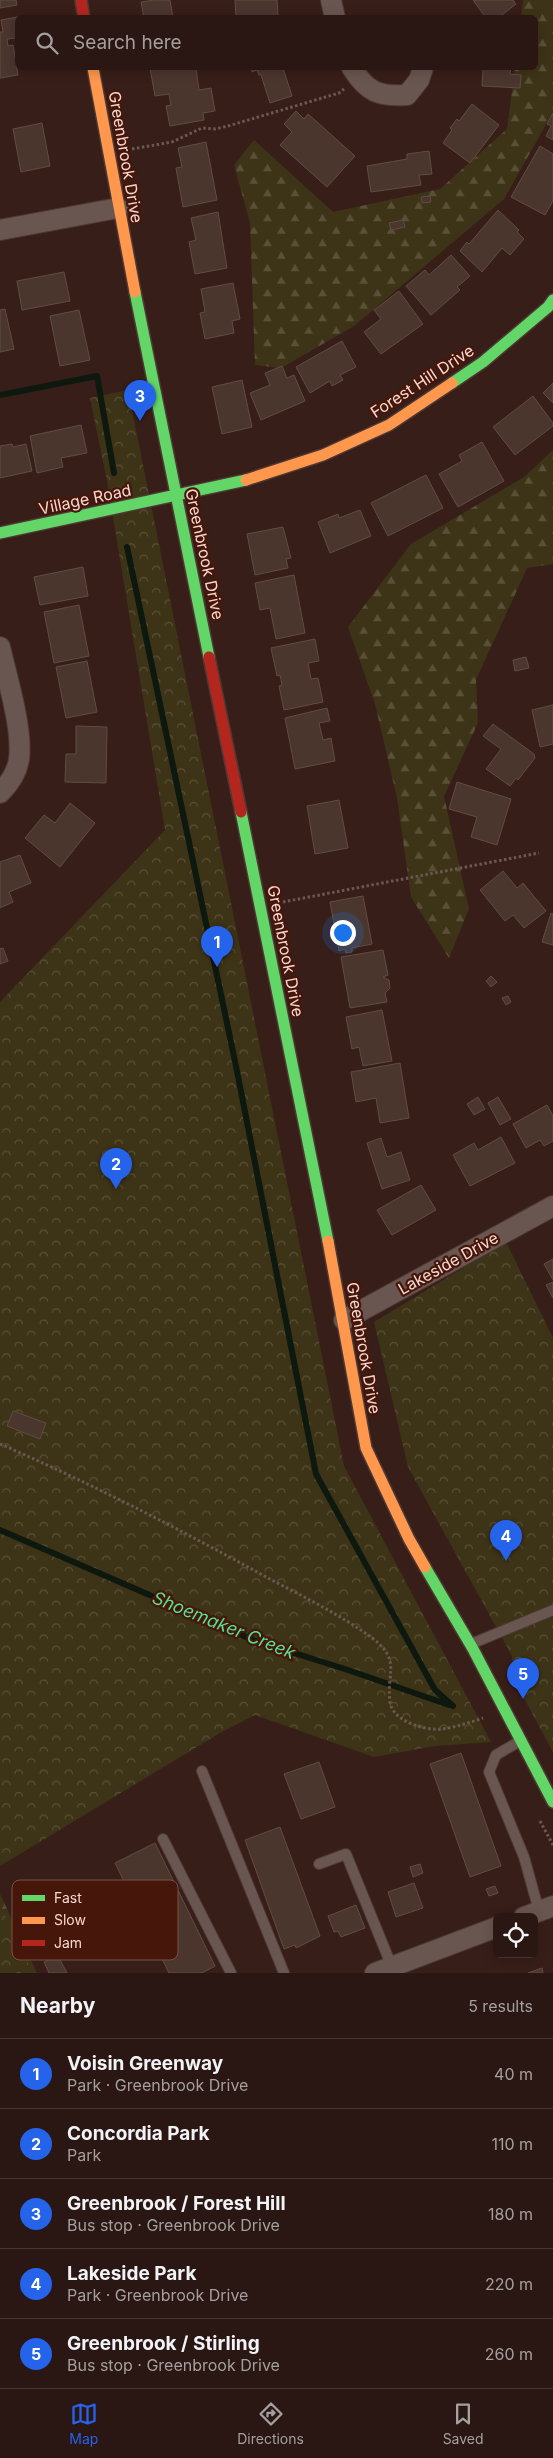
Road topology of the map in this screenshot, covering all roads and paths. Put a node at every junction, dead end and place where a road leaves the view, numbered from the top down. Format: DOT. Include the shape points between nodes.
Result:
graph roads {
  1 [pos="81,0"];
  2 [pos="331,0"];
  3 [pos="84,15"];
  4 [pos="334,15"];
  5 [pos="93,70"];
  6 [pos="422,70"];
  7 [pos="356,73"];
  8 [pos="132,149"];
  9 [pos="118,208"];
  10 [pos="0,230"];
  11 [pos="553,300"];
  12 [pos="177,496"];
  13 [pos="0,533"];
  14 [pos="0,648"];
  15 [pos="0,793"];
  16 [pos="539,853"];
  17 [pos="282,902"];
  18 [pos="553,1206"];
  19 [pos="344,1320"];
  20 [pos="0,1444"];
  21 [pos="553,1610"];
  22 [pos="470,1644"];
  23 [pos="505,1709"];
  24 [pos="521,1740"];
  25 [pos="202,1771"];
  26 [pos="553,1802"];
  27 [pos="163,1839"];
  28 [pos="319,1864"];
  29 [pos="539,1911"];
  30 [pos="493,1929"];
  31 [pos="383,1970"];
  32 [pos="231,1973"];
  33 [pos="284,1973"];
  1 -- 3 [label="street"];
  2 -- 4 [label="street"];
  5 -- 9 [label="street, Greenbrook Drive"];
  6 -- 7 [label="street" via="407,95 389,96 370,90"];
  7 -- 8 [label="path" via="338,92 228,126 202,128 172,142"];
  9 -- 10 [label="street"];
  9 -- 12 [label="street, Greenbrook Drive"];
  11 -- 12 [label="street, Forest Hill Drive" via="483,362 389,425 323,455 247,480"];
  12 -- 13 [label="street, Village Road"];
  12 -- 19 [label="street, Greenbrook Drive"];
  14 -- 15 [label="street" via="17,727 19,760 10,782"];
  16 -- 17 [label="path"];
  18 -- 19 [label="street, Lakeside Drive"];
  19 -- 22 [label="street, Greenbrook Drive" via="366,1448 409,1539"];
  20 -- 23 [label="path" via="61,1470 161,1520 373,1638 390,1660 390,1704 396,1716 409,1723 442,1729"];
  21 -- 22 [label="lane"];
  22 -- 23 [label="street, Greenbrook Drive"];
  23 -- 24 [label="street, Greenbrook Drive"];
  24 -- 26 [label="street, Greenbrook Drive"];
  24 -- 29 [label="lane" via="496,1756 490,1772 524,1857"];
  25 -- 33 [label="lane"];
  27 -- 32 [label="lane"];
  28 -- 31 [label="lane" via="346,1854"];
  30 -- 31 [label="street"];
}
